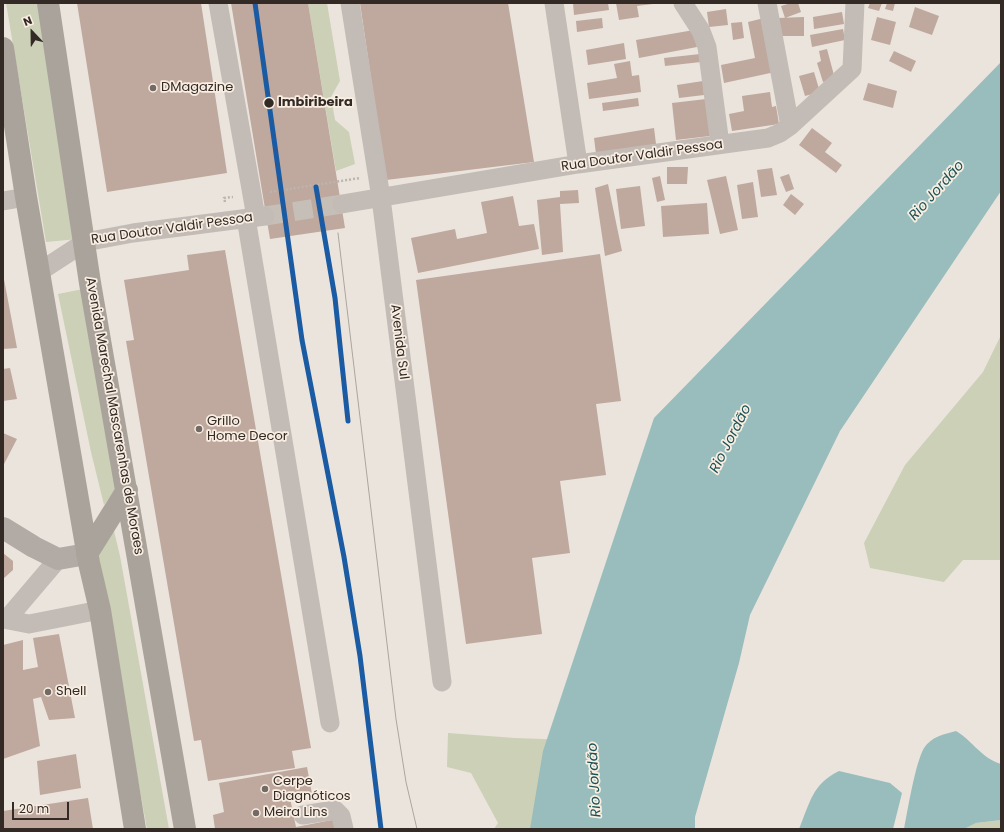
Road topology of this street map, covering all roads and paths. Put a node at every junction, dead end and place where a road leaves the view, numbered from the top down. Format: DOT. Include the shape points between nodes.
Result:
graph roads {
  1 [pos="48,3"];
  2 [pos="218,3"];
  3 [pos="350,3"];
  4 [pos="554,3"];
  5 [pos="683,3"];
  6 [pos="767,3"];
  7 [pos="855,3"];
  8 [pos="3,48"];
  9 [pos="790,126"];
  10 [pos="720,144"];
  11 [pos="578,164"];
  12 [pos="377,176"];
  13 [pos="251,194"];
  14 [pos="26,197"];
  15 [pos="381,198"];
  16 [pos="3,201"];
  17 [pos="342,204"];
  18 [pos="256,217"];
  19 [pos="227,221"];
  20 [pos="85,242"];
  21 [pos="39,272"];
  22 [pos="128,490"];
  23 [pos="3,528"];
  24 [pos="87,554"];
  25 [pos="58,559"];
  26 [pos="100,610"];
  27 [pos="5,619"];
  28 [pos="442,682"];
  29 [pos="330,723"];
  30 [pos="303,815"];
  31 [pos="135,829"];
  32 [pos="185,829"];
  33 [pos="344,829"];
  1 -- 20 [label="highway, Avenida Marechal Mascarenhas de Moraes"];
  2 -- 13 [label="street"];
  3 -- 12 [label="street, Avenida Sul"];
  4 -- 11 [label="street"];
  5 -- 10 [label="street" via="698,26 707,48"];
  6 -- 9 [label="street"];
  7 -- 9 [label="street, Rua Doutor Valdir Pessoa" via="852,70"];
  8 -- 14 [label="highway"];
  9 -- 10 [label="street, Rua Doutor Valdir Pessoa" via="768,138"];
  10 -- 11 [label="street, Rua Doutor Valdir Pessoa"];
  11 -- 15 [label="street, Rua Doutor Valdir Pessoa"];
  12 -- 13 [label="path"];
  12 -- 15 [label="street, Avenida Sul"];
  13 -- 18 [label="street"];
  13 -- 19 [label="path" via="224,198"];
  14 -- 16 [label="street"];
  14 -- 21 [label="highway"];
  15 -- 17 [label="street, Rua Doutor Valdir Pessoa"];
  15 -- 28 [label="street, Avenida Sul"];
  18 -- 19 [label="street, Rua Doutor Valdir Pessoa"];
  18 -- 29 [label="street"];
  19 -- 20 [label="street, Rua Doutor Valdir Pessoa"];
  20 -- 21 [label="street, Rua Doutor Valdir Pessoa"];
  20 -- 22 [label="highway, Avenida Marechal Mascarenhas de Moraes"];
  21 -- 24 [label="highway"];
  22 -- 24 [label="highway"];
  22 -- 32 [label="highway, Avenida Marechal Mascarenhas de Moraes"];
  23 -- 25 [label="main road"];
  24 -- 25 [label="main road"];
  24 -- 26 [label="highway"];
  25 -- 27 [label="street"];
  26 -- 27 [label="street" via="29,624"];
  26 -- 31 [label="highway"];
  30 -- 33 [label="street" via="335,810 341,816"];
}
